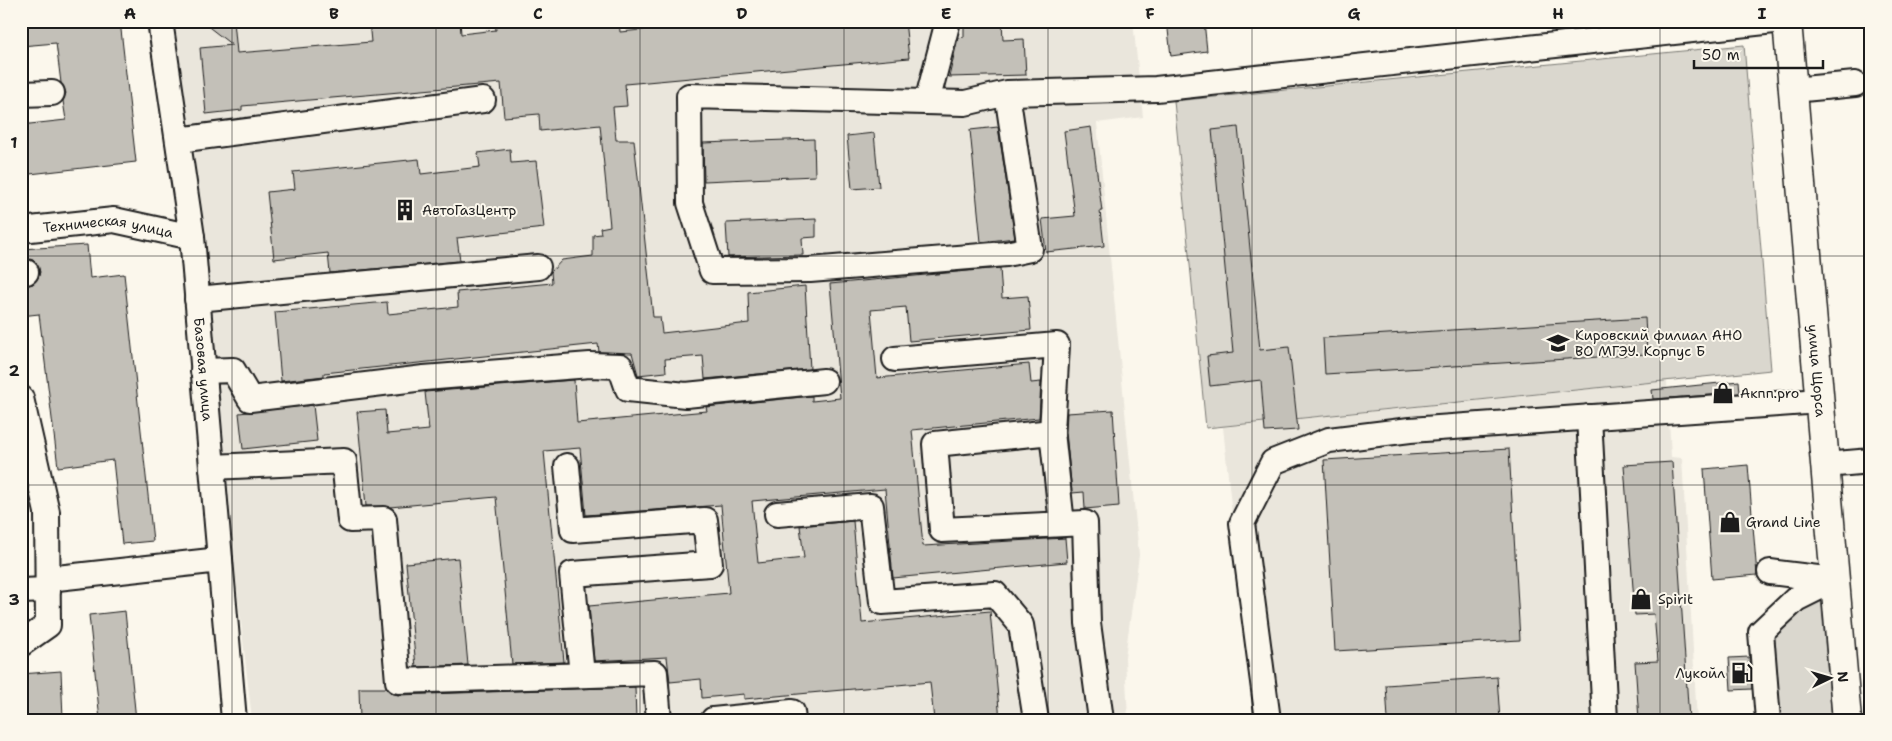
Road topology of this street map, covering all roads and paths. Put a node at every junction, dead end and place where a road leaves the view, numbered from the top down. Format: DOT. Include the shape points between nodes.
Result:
graph roads {
  1 [pos="160,21"];
  2 [pos="948,21"];
  3 [pos="1774,21"];
  4 [pos="1787,21"];
  5 [pos="1854,84"];
  6 [pos="1793,90"];
  7 [pos="52,93"];
  8 [pos="1007,93"];
  9 [pos="21,94"];
  10 [pos="482,100"];
  11 [pos="928,102"];
  12 [pos="178,140"];
  13 [pos="21,230"];
  14 [pos="192,237"];
  15 [pos="538,267"];
  16 [pos="197,299"];
  17 [pos="895,359"];
  18 [pos="203,371"];
  19 [pos="824,381"];
  20 [pos="21,398"];
  21 [pos="1820,401"];
  22 [pos="1588,417"];
  23 [pos="1052,432"];
  24 [pos="1871,461"];
  25 [pos="567,466"];
  26 [pos="1826,466"];
  27 [pos="212,467"];
  28 [pos="777,514"];
  29 [pos="1062,524"];
  30 [pos="220,560"];
  31 [pos="1770,572"];
  32 [pos="1834,580"];
  33 [pos="48,584"];
  34 [pos="21,591"];
  35 [pos="21,644"];
  36 [pos="582,675"];
  37 [pos="234,720"];
  38 [pos="659,720"];
  39 [pos="713,720"];
  40 [pos="793,720"];
  41 [pos="1036,720"];
  42 [pos="1101,720"];
  43 [pos="1268,720"];
  44 [pos="1605,720"];
  45 [pos="1768,720"];
  46 [pos="1847,720"];
  1 -- 12 [label="street, Базовая улица"];
  2 -- 11 [label="street"];
  3 -- 8 [label="street" via="1156,89"];
  4 -- 6 [label="main road, улица Щорса"];
  5 -- 6 [label="street"];
  6 -- 21 [label="main road, улица Щорса"];
  7 -- 9 [label="street"];
  8 -- 11 [label="street" via="965,103"];
  8 -- 11 [label="street" via="1030,249 1006,254 810,270 712,271 690,203 688,96"];
  10 -- 12 [label="street"];
  12 -- 14 [label="street, Базовая улица"];
  13 -- 14 [label="street, Техническая улица" via="114,220"];
  14 -- 16 [label="street, Базовая улица"];
  15 -- 16 [label="street"];
  16 -- 18 [label="street, Базовая улица"];
  17 -- 23 [label="street" via="1057,345"];
  18 -- 19 [label="street" via="233,370 250,400 424,378 590,365 620,366 628,389 686,395"];
  18 -- 27 [label="street, Базовая улица"];
  20 -- 33 [label="street" via="47,512"];
  21 -- 22 [label="street"];
  21 -- 26 [label="main road, улица Щорса"];
  22 -- 43 [label="street" via="1410,430 1329,440 1274,462 1242,523"];
  22 -- 44 [label="street"];
  23 -- 29 [label="street"];
  23 -- 29 [label="street" via="935,444 942,530"];
  24 -- 26 [label="street"];
  25 -- 36 [label="street" via="573,530 705,520 710,564 572,574"];
  26 -- 32 [label="main road, улица Щорса"];
  27 -- 30 [label="street, Базовая улица"];
  27 -- 36 [label="street" via="344,461 350,520 384,519 398,681"];
  28 -- 41 [label="street" via="871,506 882,602 995,594 1021,625"];
  29 -- 42 [label="street" via="1085,523 1088,623"];
  30 -- 33 [label="street"];
  30 -- 37 [label="street, Базовая улица"];
  31 -- 32 [label="street"];
  32 -- 45 [label="street" via="1796,599 1761,632"];
  32 -- 46 [label="main road, улица Щорса"];
  33 -- 34 [label="street"];
  33 -- 35 [label="street" via="48,625"];
  36 -- 38 [label="street" via="655,673"];
  39 -- 40 [label="street" via="792,712"];
}
